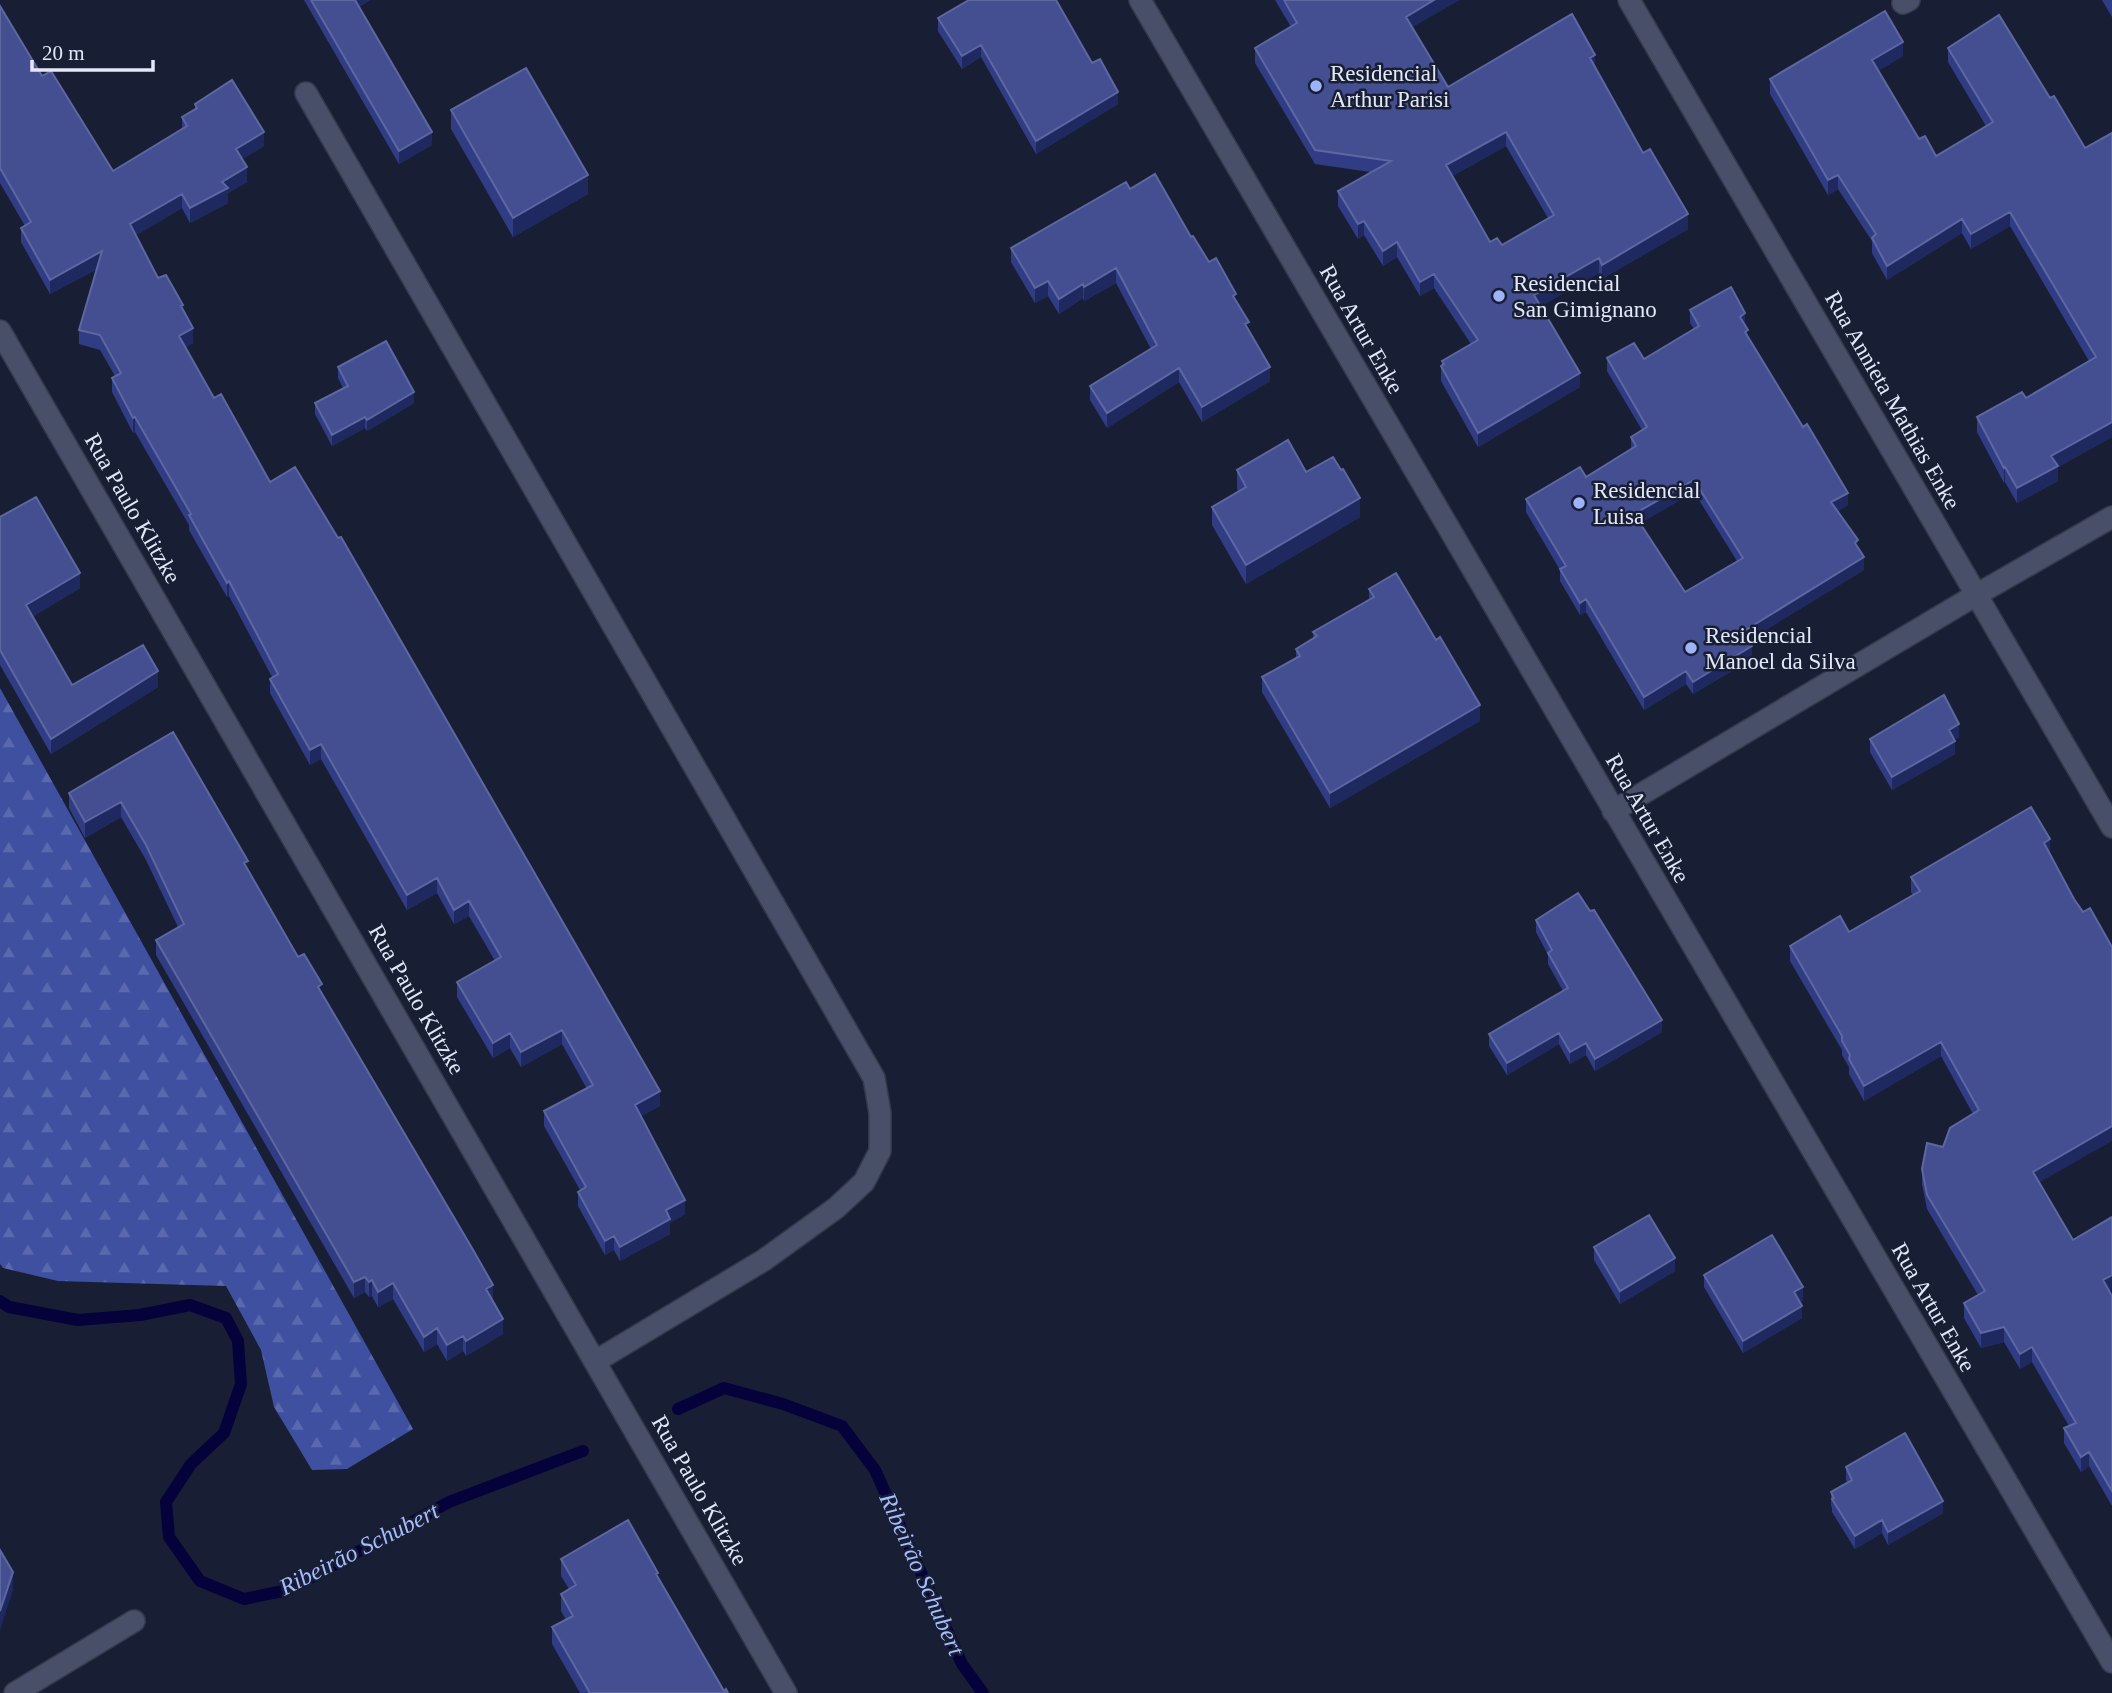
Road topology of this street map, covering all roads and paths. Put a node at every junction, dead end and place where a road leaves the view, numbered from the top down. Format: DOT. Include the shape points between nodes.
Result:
graph roads {
  1 [pos="1140,0"];
  2 [pos="1629,0"];
  3 [pos="306,93"];
  4 [pos="0,331"];
  5 [pos="2112,517"];
  6 [pos="1976,595"];
  7 [pos="1613,811"];
  8 [pos="2112,827"];
  9 [pos="596,1361"];
  10 [pos="134,1621"];
  11 [pos="2112,1662"];
  12 [pos="15,1693"];
  13 [pos="786,1693"];
  1 -- 7 [label="street, Rua Artur Enke"];
  2 -- 6 [label="street, Rua Annieta Mathias Enke"];
  3 -- 9 [label="street" via="874,1078 880,1151 864,1182 764,1260"];
  4 -- 9 [label="street, Rua Paulo Klitzke"];
  5 -- 6 [label="street"];
  6 -- 7 [label="street"];
  6 -- 8 [label="street, Rua Annieta Mathias Enke"];
  7 -- 11 [label="street, Rua Artur Enke"];
  9 -- 13 [label="street, Rua Paulo Klitzke"];
  10 -- 12 [label="street"];
}
